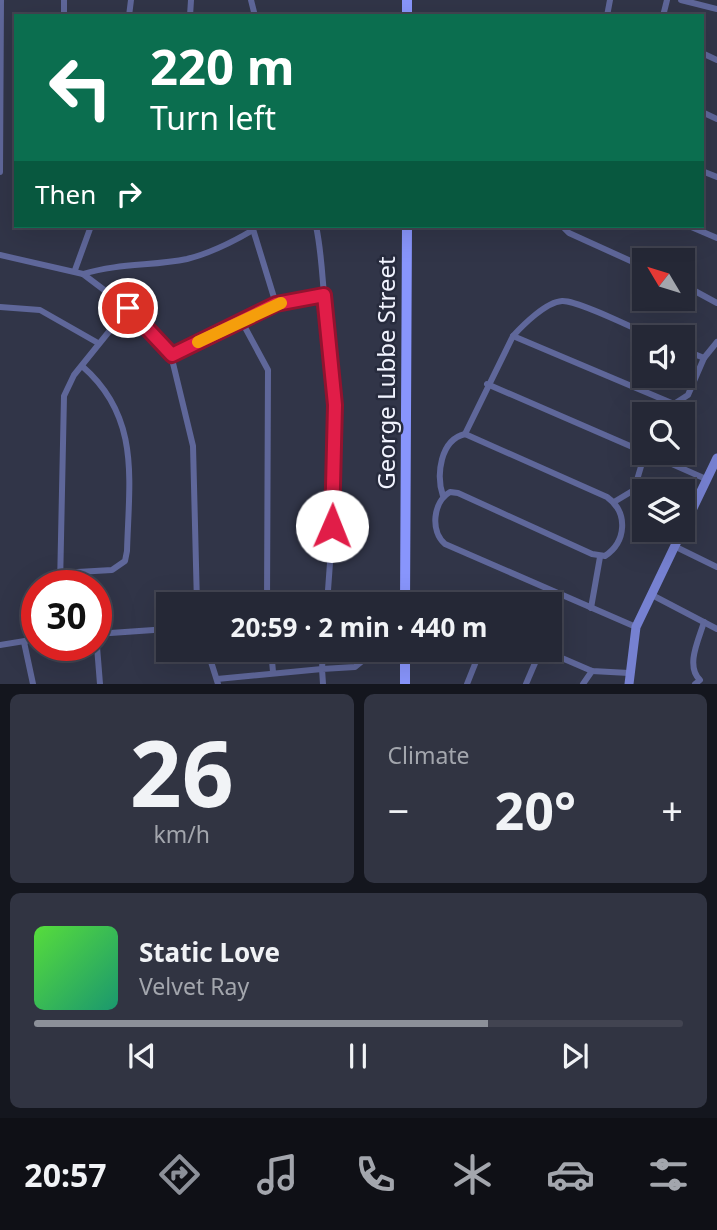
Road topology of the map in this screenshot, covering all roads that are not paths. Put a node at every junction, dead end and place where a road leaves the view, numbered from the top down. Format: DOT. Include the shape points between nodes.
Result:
graph roads {
  1 [pos="1,0"];
  2 [pos="681,0"];
  3 [pos="717,9"];
  4 [pos="0,172"];
  5 [pos="90,228"];
  6 [pos="252,228"];
  7 [pos="316,228"];
  8 [pos="407,228"];
  9 [pos="564,228"];
  10 [pos="694,228"];
  11 [pos="717,238"];
  12 [pos="0,255"];
  13 [pos="632,262"];
  14 [pos="75,270"];
  15 [pos="83,274"];
  16 [pos="695,291"];
  17 [pos="324,295"];
  18 [pos="717,303"];
  19 [pos="276,304"];
  20 [pos="0,307"];
  21 [pos="128,308"];
  22 [pos="241,320"];
  23 [pos="632,328"];
  24 [pos="513,337"];
  25 [pos="717,342"];
  26 [pos="98,343"];
  27 [pos="695,354"];
  28 [pos="172,355"];
  29 [pos="704,358"];
  30 [pos="82,366"];
  31 [pos="487,384"];
  32 [pos="465,434"];
  33 [pos="632,447"];
  34 [pos="717,458"];
  35 [pos="641,465"];
  36 [pos="673,465"];
  37 [pos="706,479"];
  38 [pos="443,496"];
  39 [pos="614,502"];
  40 [pos="676,547"];
  41 [pos="600,556"];
  42 [pos="717,567"];
  43 [pos="60,570"];
  44 [pos="112,570"];
  45 [pos="197,592"];
  46 [pos="267,592"];
  47 [pos="328,592"];
  48 [pos="405,592"];
  49 [pos="652,595"];
  50 [pos="591,608"];
  51 [pos="704,622"];
  52 [pos="636,627"];
  53 [pos="717,629"];
  54 [pos="156,630"];
  55 [pos="21,642"];
  56 [pos="0,645"];
  57 [pos="562,658"];
  58 [pos="28,661"];
  59 [pos="211,662"];
  60 [pos="272,662"];
  61 [pos="323,662"];
  62 [pos="361,662"];
  63 [pos="405,662"];
  64 [pos="476,662"];
  65 [pos="535,662"];
  66 [pos="323,669"];
  67 [pos="592,671"];
  68 [pos="273,672"];
  69 [pos="629,673"];
  70 [pos="218,682"];
  71 [pos="698,682"];
  72 [pos="33,684"];
  73 [pos="100,684"];
  74 [pos="323,684"];
  75 [pos="405,684"];
  76 [pos="467,684"];
  77 [pos="526,684"];
  78 [pos="583,684"];
  79 [pos="629,684"];
  80 [pos="707,684"];
  1 -- 4 [label="street"];
  2 -- 3 [label="street"];
  5 -- 14 [label="street"];
  6 -- 15 [label="street" via="213,251 183,260 113,265"];
  6 -- 19 [label="street"];
  7 -- 17 [label="street"];
  8 -- 48 [label="main road, George Lubbe Street"];
  9 -- 13 [label="street"];
  10 -- 11 [label="street"];
  12 -- 14 [label="street"];
  14 -- 15 [label="street"];
  15 -- 21 [label="street"];
  16 -- 18 [label="street"];
  17 -- 19 [label="street"];
  17 -- 47 [label="street" via="335,405"];
  19 -- 22 [label="street"];
  20 -- 26 [label="street" via="40,310"];
  21 -- 26 [label="street"];
  21 -- 28 [label="street"];
  22 -- 28 [label="street"];
  22 -- 46 [label="street" via="268,370 270,388"];
  23 -- 24 [label="street" via="563,301 522,326"];
  24 -- 29 [label="street" via="674,404 688,395"];
  24 -- 31 [label="street"];
  25 -- 29 [label="street"];
  26 -- 30 [label="street"];
  27 -- 29 [label="street"];
  28 -- 45 [label="street" via="193,446"];
  30 -- 43 [label="street" via="64,396"];
  30 -- 44 [label="street" via="106,387 126,439 130,464 127,551 125,561"];
  31 -- 32 [label="street"];
  31 -- 33 [label="street"];
  32 -- 38 [label="street" via="448,445 438,480"];
  32 -- 39 [label="street"];
  34 -- 37 [label="street"];
  35 -- 39 [label="street" via="634,490"];
  36 -- 37 [label="street"];
  37 -- 40 [label="street"];
  38 -- 41 [label="street" via="458,493"];
  38 -- 50 [label="street" via="435,522 445,544"];
  39 -- 41 [label="street" via="623,530 609,554"];
  40 -- 42 [label="street"];
  40 -- 49 [label="street"];
  41 -- 50 [label="street"];
  49 -- 51 [label="street"];
  49 -- 52 [label="street"];
  50 -- 52 [label="street"];
  51 -- 53 [label="street"];
  51 -- 71 [label="street" via="694,659"];
  52 -- 69 [label="street"];
  54 -- 73 [label="street" via="96,634"];
  55 -- 56 [label="street"];
  57 -- 67 [label="street"];
  58 -- 72 [label="street"];
  59 -- 70 [label="street"];
  60 -- 68 [label="street"];
  61 -- 66 [label="street"];
  62 -- 66 [label="street" via="355,667"];
  63 -- 75 [label="main road"];
  64 -- 76 [label="street"];
  65 -- 77 [label="street"];
  66 -- 68 [label="street"];
  66 -- 74 [label="street"];
  67 -- 69 [label="street"];
  67 -- 78 [label="street"];
  68 -- 70 [label="street"];
  69 -- 79 [label="street"];
  71 -- 80 [label="street"];
}
